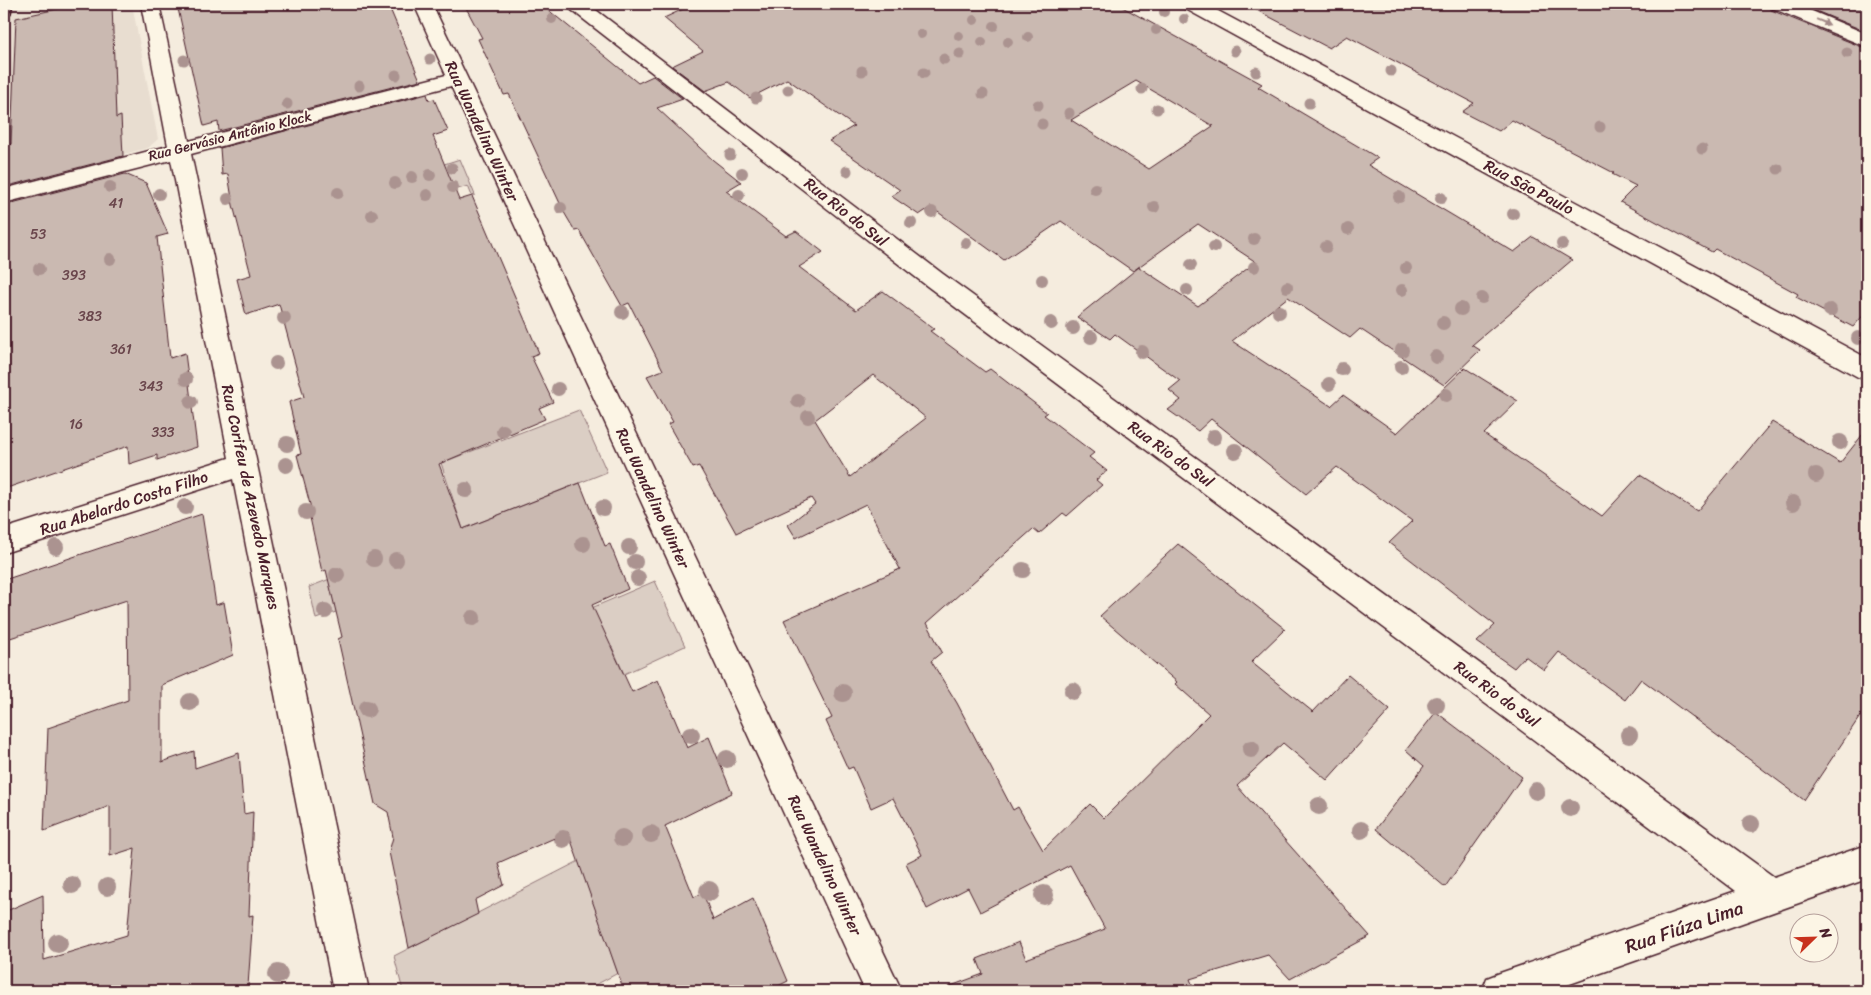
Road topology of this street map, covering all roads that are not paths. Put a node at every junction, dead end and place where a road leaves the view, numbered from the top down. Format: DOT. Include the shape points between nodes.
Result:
graph roads {
  1 [pos="4,4"];
  2 [pos="150,4"];
  3 [pos="423,4"];
  4 [pos="576,4"];
  5 [pos="1191,4"];
  6 [pos="1779,4"];
  7 [pos="4,10"];
  8 [pos="1867,41"];
  9 [pos="457,78"];
  10 [pos="179,149"];
  11 [pos="4,196"];
  12 [pos="1867,370"];
  13 [pos="244,464"];
  14 [pos="4,542"];
  15 [pos="1867,862"];
  16 [pos="1771,896"];
  17 [pos="351,991"];
  18 [pos="884,991"];
  19 [pos="1500,991"];
  1 -- 7 [label="lane"];
  2 -- 10 [label="street, Rua Corifeu de Azevedo Marques"];
  3 -- 9 [label="street, Rua Wandelino Winter"];
  4 -- 16 [label="street, Rua Rio do Sul" via="935,280"];
  5 -- 12 [label="street, Rua São Paulo"];
  6 -- 8 [label="street, one-way"];
  9 -- 10 [label="street, Rua Gervásio Antônio Klock"];
  9 -- 18 [label="street, Rua Wandelino Winter"];
  10 -- 11 [label="street, Rua Gervásio Antônio Klock"];
  10 -- 13 [label="street, Rua Corifeu de Azevedo Marques"];
  13 -- 14 [label="street, Rua Abelardo Costa Filho"];
  13 -- 17 [label="street, Rua Corifeu de Azevedo Marques"];
  15 -- 16 [label="street, Rua Fiúza Lima"];
  16 -- 19 [label="street, Rua Fiúza Lima"];
}
